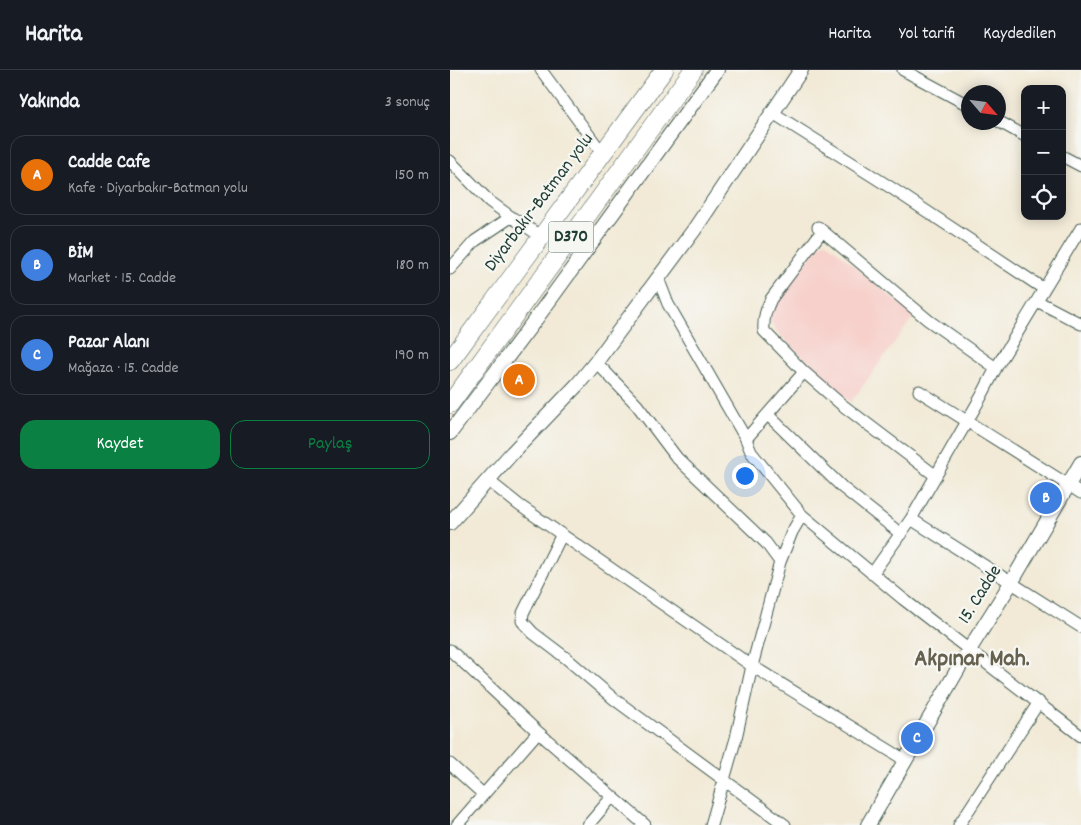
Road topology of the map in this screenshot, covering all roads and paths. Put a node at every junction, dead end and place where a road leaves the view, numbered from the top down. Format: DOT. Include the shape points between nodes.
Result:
graph roads {
  1 [pos="541,70"];
  2 [pos="664,70"];
  3 [pos="693,70"];
  4 [pos="717,70"];
  5 [pos="801,70"];
  6 [pos="903,70"];
  7 [pos="961,101"];
  8 [pos="773,113"];
  9 [pos="1006,125"];
  10 [pos="1021,134"];
  11 [pos="603,154"];
  12 [pos="1066,158"];
  13 [pos="450,161"];
  14 [pos="1081,166"];
  15 [pos="511,217"];
  16 [pos="1081,228"];
  17 [pos="541,236"];
  18 [pos="450,269"];
  19 [pos="658,278"];
  20 [pos="1044,289"];
  21 [pos="1037,301"];
  22 [pos="1081,324"];
  23 [pos="450,361"];
  24 [pos="596,362"];
  25 [pos="996,368"];
  26 [pos="804,372"];
  27 [pos="919,391"];
  28 [pos="450,404"];
  29 [pos="768,414"];
  30 [pos="967,421"];
  31 [pos="450,433"];
  32 [pos="746,439"];
  33 [pos="1081,464"];
  34 [pos="936,476"];
  35 [pos="488,481"];
  36 [pos="1068,485"];
  37 [pos="1081,494"];
  38 [pos="802,516"];
  39 [pos="911,519"];
  40 [pos="450,523"];
  41 [pos="562,534"];
  42 [pos="902,534"];
  43 [pos="780,562"];
  44 [pos="872,574"];
  45 [pos="1011,583"];
  46 [pos="1081,627"];
  47 [pos="450,650"];
  48 [pos="968,650"];
  49 [pos="752,666"];
  50 [pos="1039,702"];
  51 [pos="538,732"];
  52 [pos="1081,736"];
  53 [pos="905,760"];
  54 [pos="450,764"];
  55 [pos="724,781"];
  56 [pos="483,794"];
  57 [pos="612,797"];
  58 [pos="457,825"];
  59 [pos="588,825"];
  60 [pos="645,825"];
  61 [pos="711,825"];
  62 [pos="785,825"];
  63 [pos="868,825"];
  64 [pos="959,825"];
  1 -- 11 [label="street"];
  2 -- 11 [label="highway, Diyarbakır-Batman yolu / D370"];
  3 -- 28 [label="highway, D370"];
  4 -- 31 [label="street"];
  5 -- 8 [label="street"];
  6 -- 7 [label="street"];
  8 -- 19 [label="street"];
  8 -- 20 [label="street"];
  9 -- 10 [label="street"];
  11 -- 17 [label="highway, Diyarbakır-Batman yolu / D370"];
  12 -- 14 [label="street"];
  13 -- 15 [label="street" via="489,201"];
  15 -- 17 [label="street"];
  15 -- 18 [label="street" via="476,241"];
  16 -- 20 [label="street"];
  17 -- 23 [label="highway, Diyarbakır-Batman yolu / D370"];
  19 -- 24 [label="street"];
  19 -- 32 [label="street" via="668,304"];
  20 -- 21 [label="street"];
  21 -- 22 [label="street"];
  21 -- 25 [label="street"];
  24 -- 35 [label="street"];
  24 -- 43 [label="street" via="637,404 677,458 766,543"];
  25 -- 26 [label="street" via="928,320 819,229 771,299 763,320 764,331"];
  25 -- 30 [label="street"];
  26 -- 29 [label="street"];
  26 -- 34 [label="street"];
  27 -- 30 [label="street"];
  29 -- 32 [label="street"];
  29 -- 42 [label="street" via="843,488"];
  30 -- 34 [label="street"];
  30 -- 36 [label="street"];
  32 -- 38 [label="street" via="751,452"];
  33 -- 36 [label="street, 15. Cadde"];
  34 -- 39 [label="street"];
  35 -- 40 [label="street"];
  35 -- 41 [label="street"];
  36 -- 37 [label="street"];
  36 -- 45 [label="street, 15. Cadde"];
  38 -- 43 [label="street"];
  38 -- 44 [label="street"];
  39 -- 42 [label="street"];
  39 -- 45 [label="street"];
  41 -- 49 [label="street"];
  41 -- 55 [label="street" via="522,621 614,698"];
  42 -- 44 [label="street"];
  43 -- 49 [label="street"];
  44 -- 48 [label="street"];
  45 -- 46 [label="street"];
  45 -- 48 [label="street, 15. Cadde"];
  47 -- 51 [label="street"];
  48 -- 50 [label="street"];
  48 -- 53 [label="street, 15. Cadde"];
  49 -- 53 [label="street"];
  49 -- 55 [label="street"];
  50 -- 52 [label="street"];
  50 -- 64 [label="street"];
  51 -- 56 [label="street"];
  51 -- 57 [label="street"];
  53 -- 63 [label="street, 15. Cadde"];
  54 -- 56 [label="street"];
  55 -- 61 [label="street"];
  55 -- 62 [label="street"];
  56 -- 58 [label="street"];
  57 -- 59 [label="street"];
  57 -- 60 [label="street"];
}
